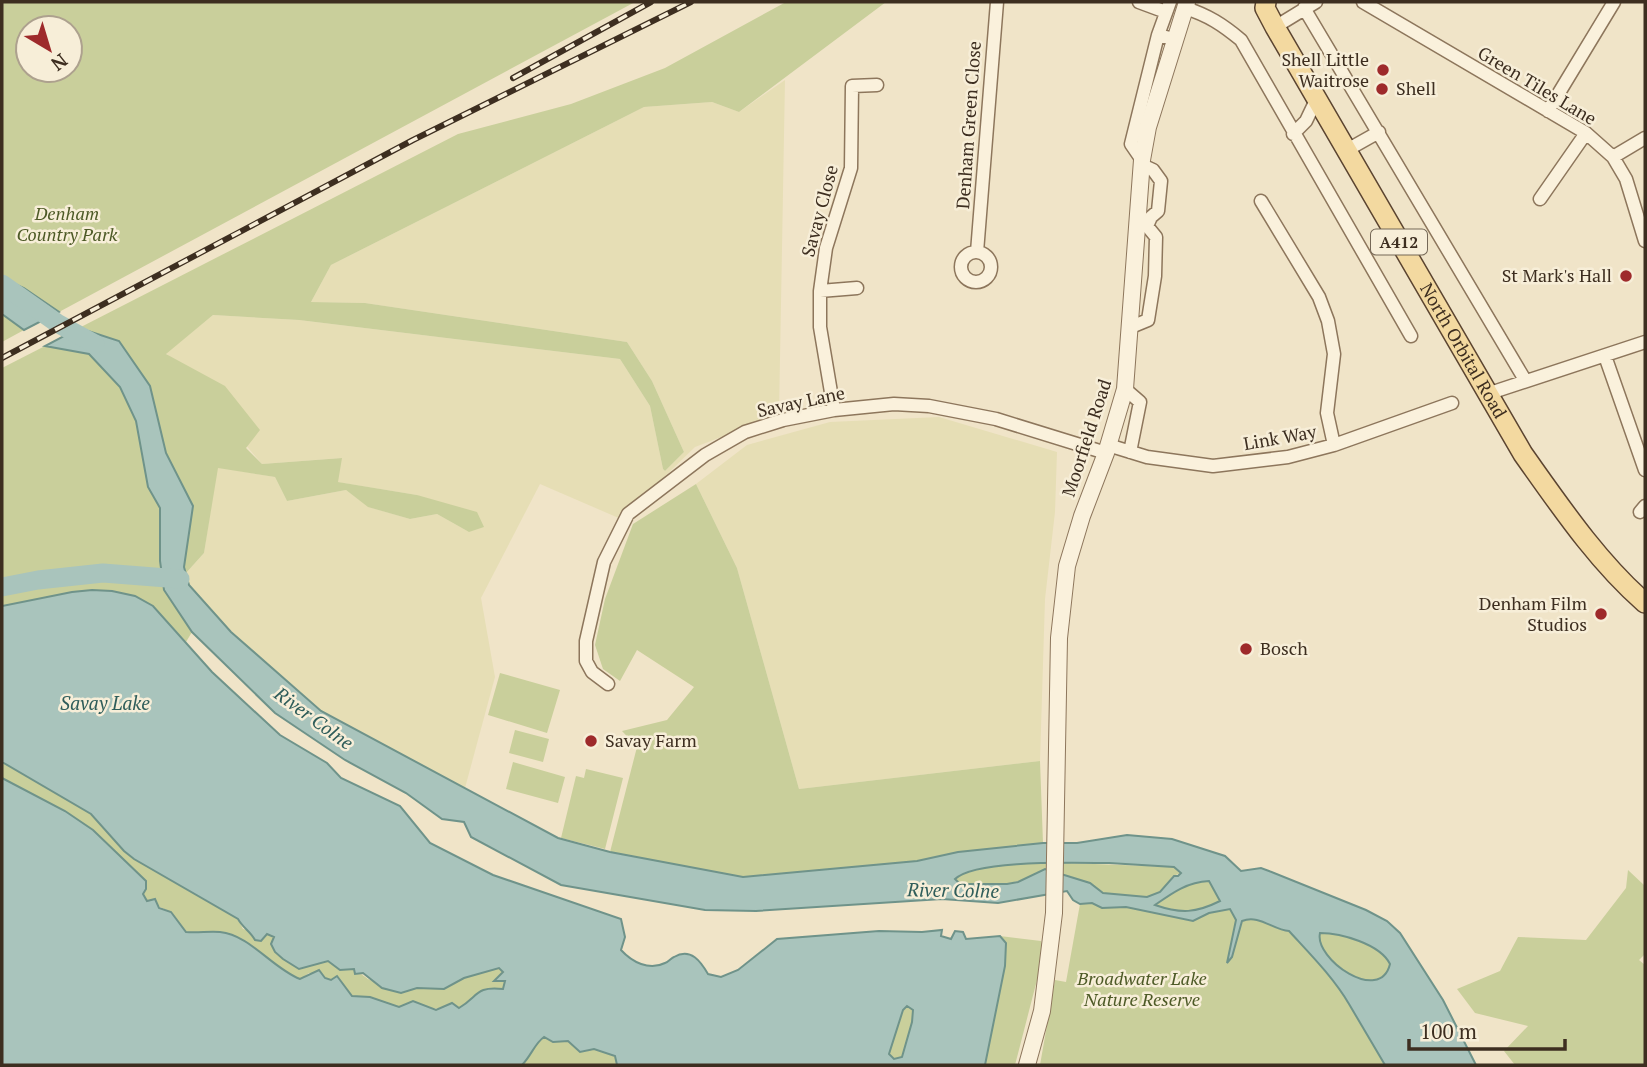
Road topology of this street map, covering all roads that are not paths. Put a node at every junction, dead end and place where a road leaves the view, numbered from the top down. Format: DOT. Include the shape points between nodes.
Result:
graph roads {
  1 [pos="997,2"];
  2 [pos="1139,2"];
  3 [pos="1363,2"];
  4 [pos="1614,2"];
  5 [pos="1262,4"];
  6 [pos="1310,5"];
  7 [pos="1177,6"];
  8 [pos="1275,27"];
  9 [pos="1158,35"];
  10 [pos="1174,39"];
  11 [pos="877,85"];
  12 [pos="1317,98"];
  13 [pos="1548,111"];
  14 [pos="1379,132"];
  15 [pos="1586,133"];
  16 [pos="1293,134"];
  17 [pos="1645,138"];
  18 [pos="1347,150"];
  19 [pos="1613,157"];
  20 [pos="1142,163"];
  21 [pos="1540,199"];
  22 [pos="1261,201"];
  23 [pos="1645,241"];
  24 [pos="978,252"];
  25 [pos="857,288"];
  26 [pos="820,291"];
  27 [pos="1411,336"];
  28 [pos="1645,342"];
  29 [pos="1605,356"];
  30 [pos="1525,380"];
  31 [pos="1125,389"];
  32 [pos="1487,394"];
  33 [pos="1452,403"];
  34 [pos="834,410"];
  35 [pos="1334,445"];
  36 [pos="1107,449"];
  37 [pos="1130,452"];
  38 [pos="1645,470"];
  39 [pos="1645,603"];
  40 [pos="608,684"];
  41 [pos="1027,1065"];
  1 -- 24 [label="street, Denham Green Close"];
  2 -- 7 [label="street"];
  3 -- 13 [label="street, Green Tiles Lane"];
  4 -- 13 [label="street"];
  5 -- 8 [label="main road, North Orbital Road / A412"];
  6 -- 8 [label="street"];
  6 -- 14 [label="street"];
  7 -- 9 [label="street"];
  7 -- 10 [label="street, Moorfield Road"];
  7 -- 16 [label="street" via="1203,13 1241,40"];
  8 -- 12 [label="main road, North Orbital Road / A412"];
  9 -- 10 [label="street"];
  9 -- 20 [label="street" via="1131,144"];
  10 -- 20 [label="street, Moorfield Road"];
  11 -- 26 [label="street, Savay Close" via="852,86 851,168 826,248"];
  12 -- 16 [label="street" via="1306,121"];
  12 -- 18 [label="main road, North Orbital Road / A412"];
  13 -- 15 [label="street, Green Tiles Lane"];
  14 -- 18 [label="street"];
  14 -- 30 [label="street"];
  15 -- 19 [label="street, Green Tiles Lane"];
  15 -- 21 [label="street"];
  16 -- 27 [label="street"];
  17 -- 19 [label="street"];
  18 -- 32 [label="main road, North Orbital Road / A412"];
  19 -- 23 [label="street, Green Tiles Lane" via="1626,179"];
  20 -- 31 [label="street, Moorfield Road" via="1143,226"];
  22 -- 35 [label="street" via="1319,297 1328,321 1334,354 1327,413"];
  25 -- 26 [label="street"];
  26 -- 34 [label="street, Savay Close" via="820,327"];
  28 -- 29 [label="street"];
  29 -- 30 [label="street"];
  29 -- 38 [label="street"];
  30 -- 32 [label="street"];
  31 -- 36 [label="street, Moorfield Road"];
  31 -- 37 [label="street" via="1140,402"];
  32 -- 39 [label="main road, North Orbital Road / A412" via="1568,516"];
  33 -- 35 [label="street, Link Way"];
  34 -- 36 [label="street, Savay Lane" via="894,404 929,407 996,419"];
  34 -- 40 [label="street, Savay Lane" via="745,432 705,455 628,514 604,562 586,641 586,661"];
  35 -- 37 [label="street, Link Way" via="1288,457 1213,466"];
  36 -- 37 [label="street, Link Way"];
  36 -- 41 [label="street, Moorfield Road" via="1067,566 1059,638 1054,912 1042,1011"];
}
